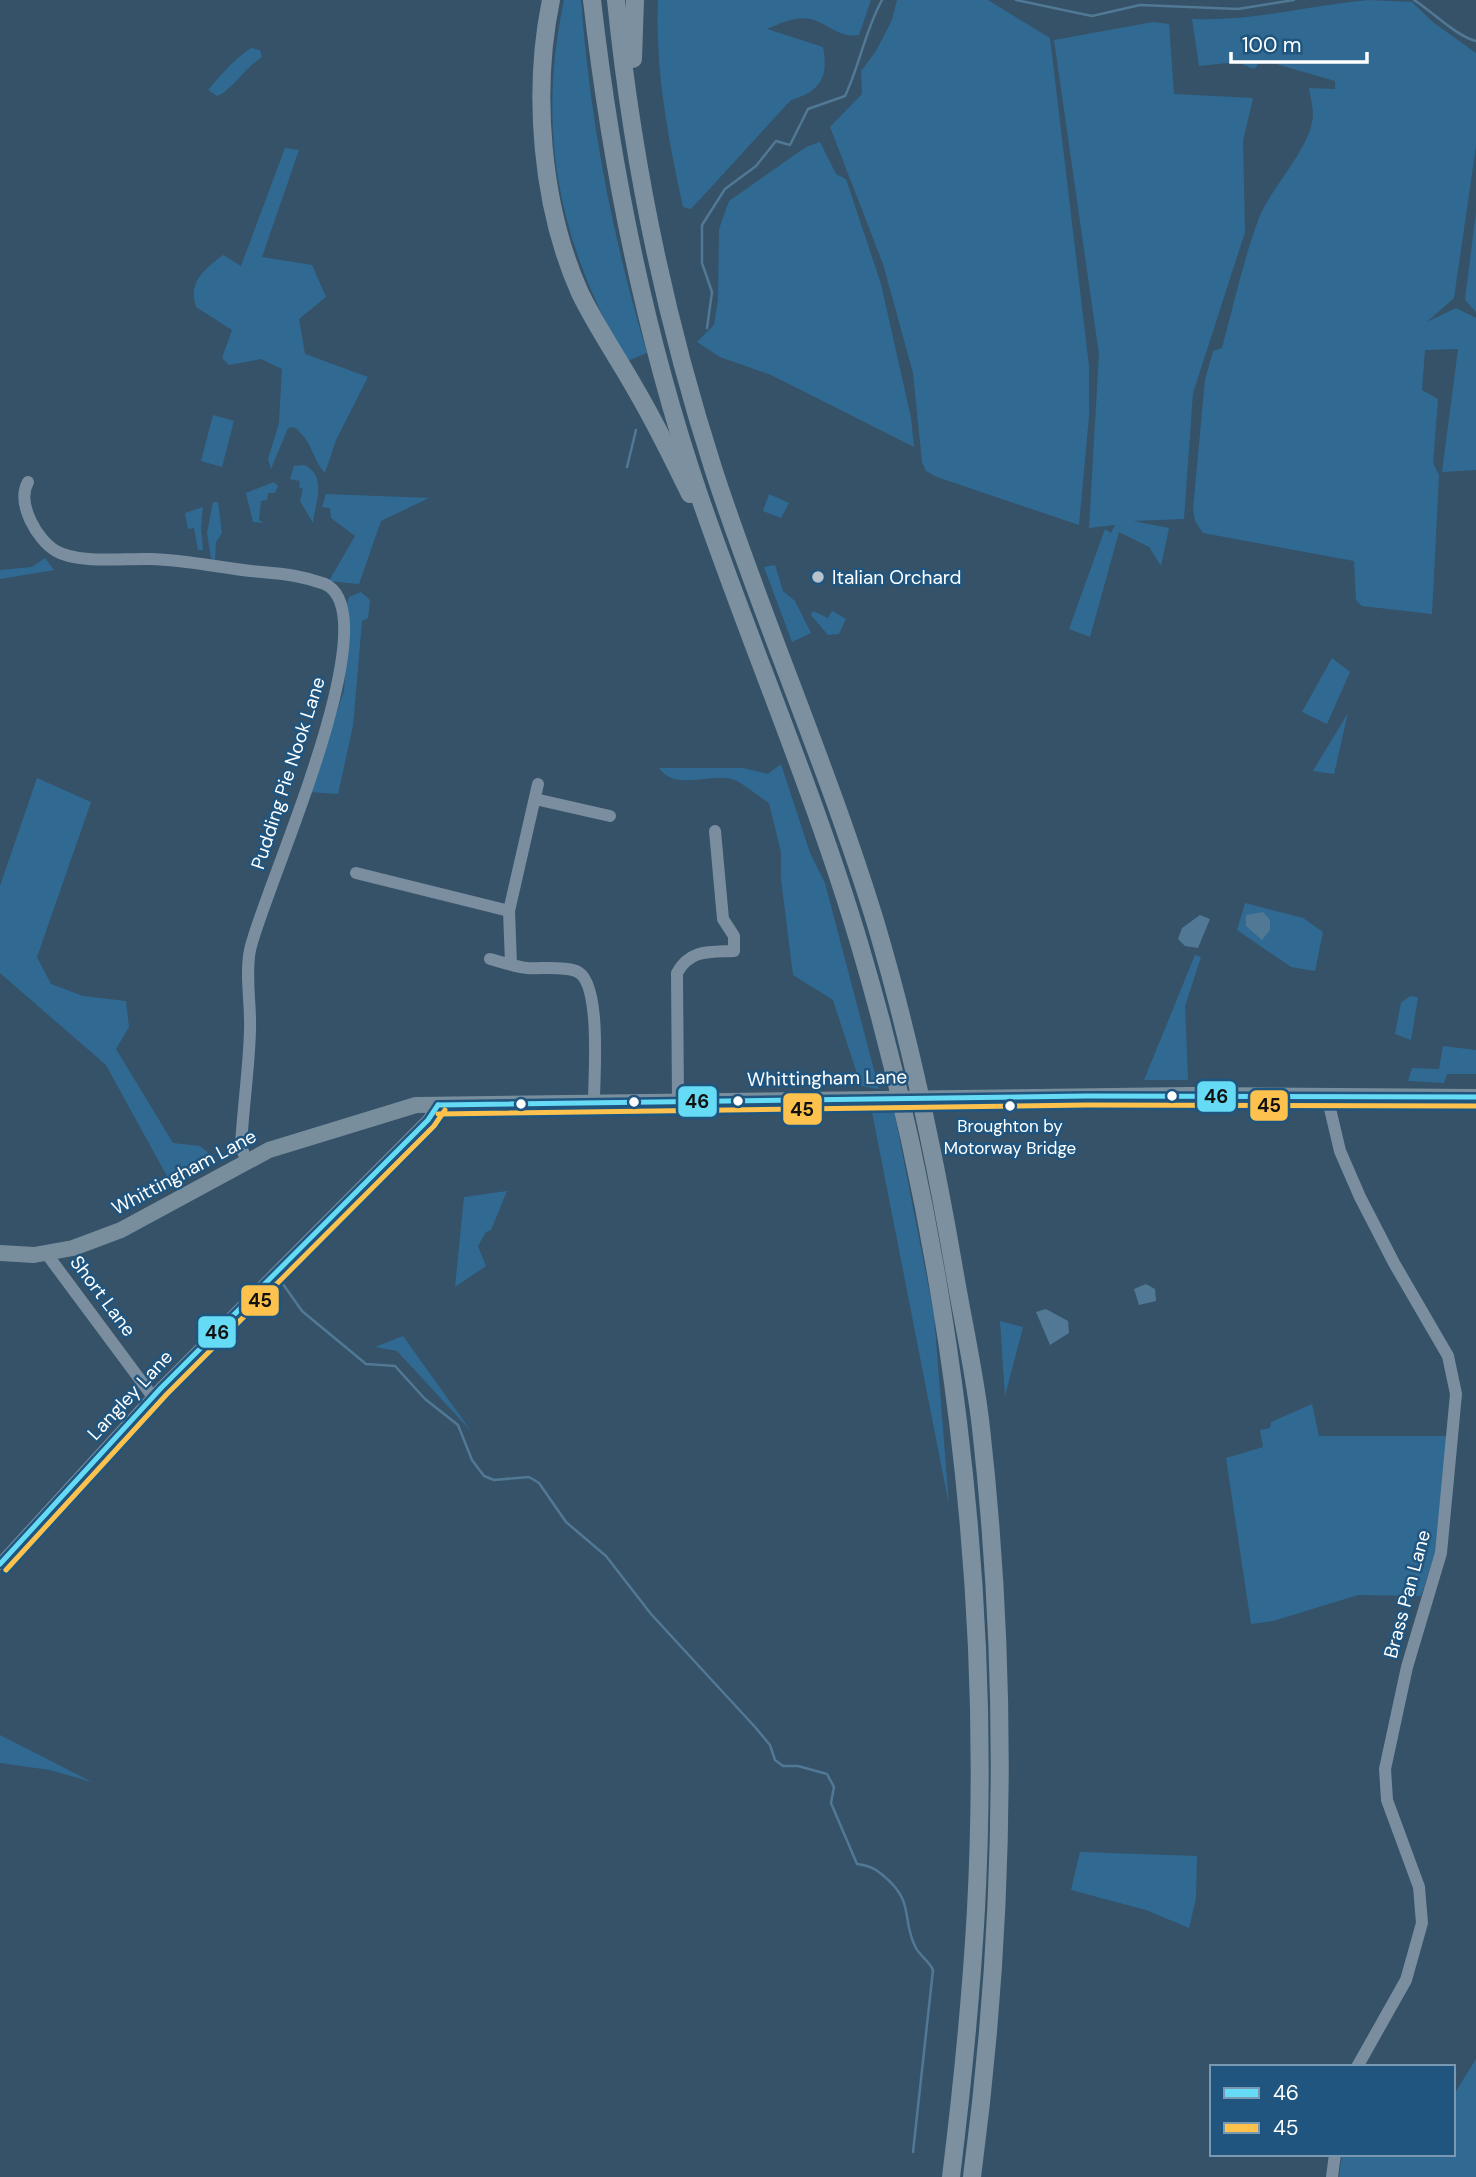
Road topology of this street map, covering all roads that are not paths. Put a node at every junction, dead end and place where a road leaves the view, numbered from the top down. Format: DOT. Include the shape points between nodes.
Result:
graph roads {
  1 [pos="592,0"];
  2 [pos="616,0"];
  3 [pos="635,0"];
  4 [pos="550,4"];
  5 [pos="646,200"];
  6 [pos="28,482"];
  7 [pos="747,626"];
  8 [pos="538,784"];
  9 [pos="535,799"];
  10 [pos="610,816"];
  11 [pos="715,831"];
  12 [pos="356,873"];
  13 [pos="509,911"];
  14 [pos="490,959"];
  15 [pos="511,964"];
  16 [pos="1327,1096"];
  17 [pos="1476,1097"];
  18 [pos="594,1100"];
  19 [pos="678,1101"];
  20 [pos="438,1105"];
  21 [pos="246,1160"];
  22 [pos="0,1253"];
  23 [pos="46,1253"];
  24 [pos="153,1397"];
  25 [pos="0,1564"];
  26 [pos="1358,2065"];
  27 [pos="1335,2156"];
  28 [pos="951,2177"];
  29 [pos="972,2177"];
  30 [pos="1332,2177"];
  1 -- 7 [label="highway" via="611,143 648,319 698,491"];
  2 -- 5 [label="highway"];
  3 -- 5 [label="highway" via="632,41"];
  4 -- 7 [label="highway" via="541,81 542,155 562,239 580,292 652,416"];
  5 -- 29 [label="highway" via="665,293 713,469 877,928 929,1126 981,1425 1000,1758 997,1926 988,2057"];
  6 -- 21 [label="street, Pudding Pie Nook Lane" via="25,508 46,543 57,552 279,572 332,587 340,600 345,627 337,694 249,953 250,1030 241,1146"];
  7 -- 28 [label="highway" via="829,848 861,950 907,1123 953,1387 975,1619 979,1745 976,1905"];
  8 -- 9 [label="street"];
  9 -- 10 [label="street"];
  9 -- 13 [label="street"];
  11 -- 19 [label="street" via="723,919 734,936 734,951 695,953 683,961 677,973"];
  12 -- 13 [label="street"];
  13 -- 15 [label="street"];
  14 -- 15 [label="street"];
  15 -- 18 [label="street" via="576,971 587,979 594,1036"];
  16 -- 17 [label="main road, Whittingham Lane"];
  16 -- 19 [label="main road, Whittingham Lane"];
  16 -- 26 [label="street, Brass Pan Lane" via="1340,1151 1394,1263 1448,1356 1456,1394 1441,1553 1407,1667 1385,1769 1387,1800 1419,1887 1422,1923 1406,1980"];
  18 -- 19 [label="main road, Whittingham Lane"];
  18 -- 20 [label="main road, Whittingham Lane"];
  20 -- 21 [label="main road, Whittingham Lane" via="416,1105 383,1114"];
  20 -- 24 [label="street, Langley Lane"];
  21 -- 23 [label="main road, Whittingham Lane" via="121,1230"];
  22 -- 23 [label="main road, Whittingham Lane"];
  23 -- 24 [label="street, Short Lane"];
  24 -- 25 [label="street, Langley Lane"];
  27 -- 30 [label="street"];
}
